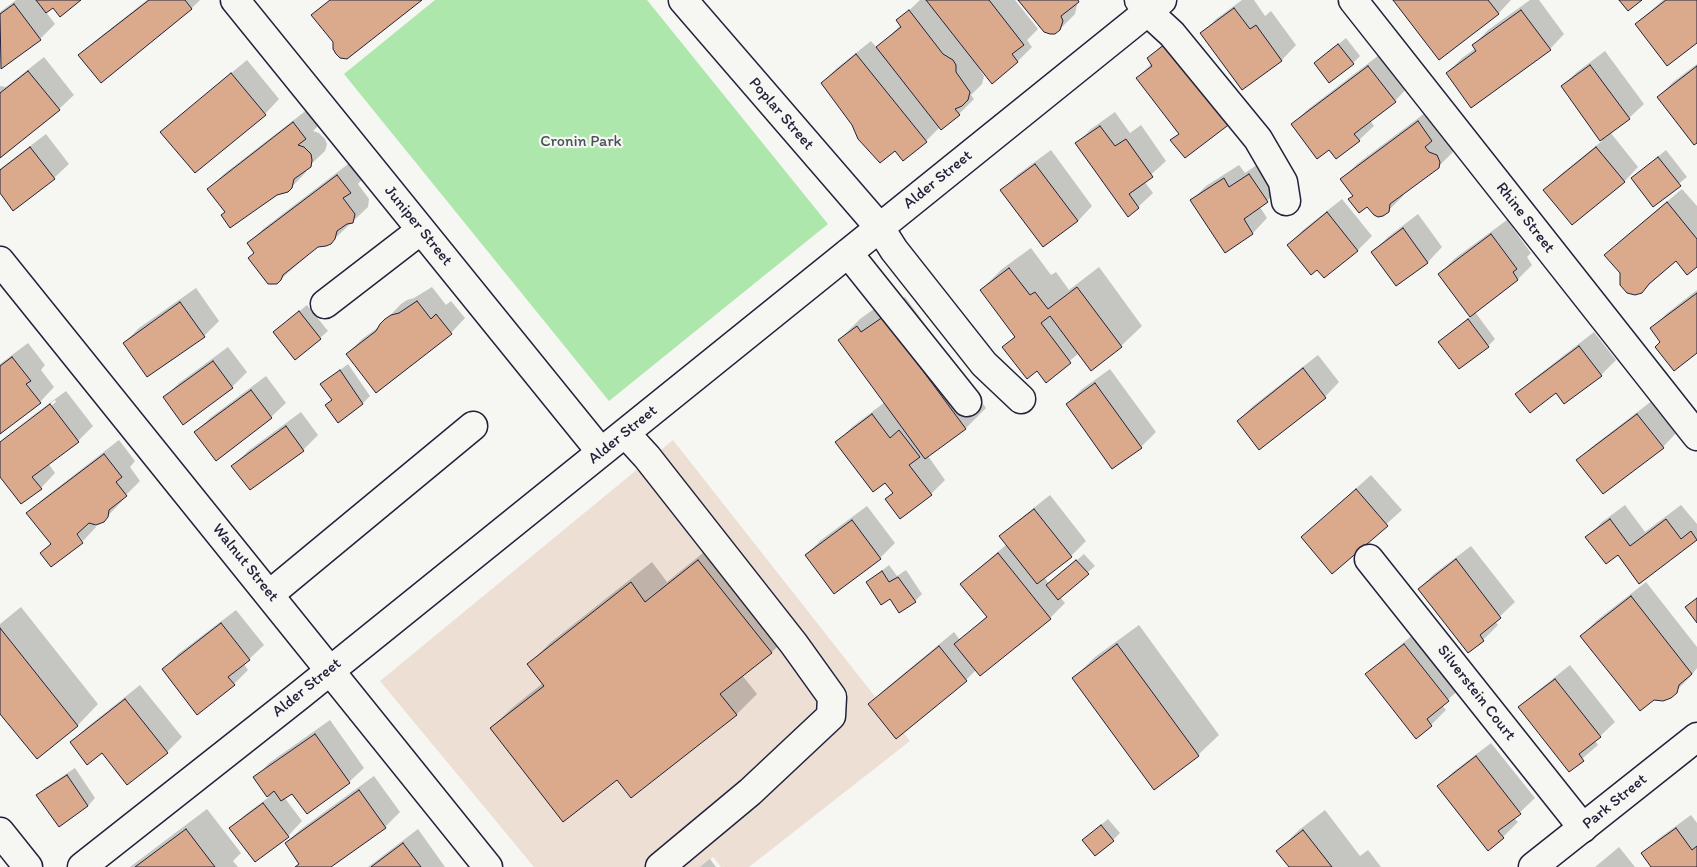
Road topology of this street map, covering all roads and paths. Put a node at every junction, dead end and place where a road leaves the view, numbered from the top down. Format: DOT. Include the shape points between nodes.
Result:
graph roads {
  1 [pos="235,0"];
  2 [pos="683,0"];
  3 [pos="1353,0"];
  4 [pos="1150,4"];
  5 [pos="1286,201"];
  6 [pos="880,228"];
  7 [pos="421,230"];
  8 [pos="848,253"];
  9 [pos="0,260"];
  10 [pos="325,304"];
  11 [pos="1021,399"];
  12 [pos="967,402"];
  13 [pos="473,426"];
  14 [pos="625,433"];
  15 [pos="1697,436"];
  16 [pos="601,452"];
  17 [pos="1369,559"];
  18 [pos="270,594"];
  19 [pos="329,671"];
  20 [pos="1697,737"];
  21 [pos="1583,828"];
  22 [pos="0,832"];
  23 [pos="28,867"];
  24 [pos="82,867"];
  25 [pos="488,867"];
  26 [pos="660,867"];
  27 [pos="1533,867"];
  1 -- 7 [label="street, Juniper Street"];
  2 -- 6 [label="street, Poplar Street"];
  3 -- 15 [label="street, Rhine Street"];
  4 -- 5 [label="street" via="1258,139 1283,182"];
  4 -- 6 [label="street, Alder Street"];
  6 -- 8 [label="street, Alder Street"];
  6 -- 11 [label="street, Poplar Street" via="984,364"];
  7 -- 10 [label="street"];
  7 -- 16 [label="street, Juniper Street"];
  8 -- 12 [label="street"];
  8 -- 14 [label="street, Alder Street"];
  9 -- 18 [label="street, Walnut Street"];
  13 -- 18 [label="street"];
  14 -- 16 [label="street, Alder Street"];
  14 -- 26 [label="street" via="794,644 832,697 831,716 750,792"];
  16 -- 19 [label="street, Alder Street"];
  17 -- 21 [label="street, Silverstein Court"];
  18 -- 19 [label="street, Walnut Street"];
  19 -- 24 [label="street, Alder Street"];
  19 -- 25 [label="street, Walnut Street"];
  20 -- 21 [label="street, Park Street"];
  21 -- 27 [label="street, Park Street"];
  22 -- 23 [label="street"];
}
